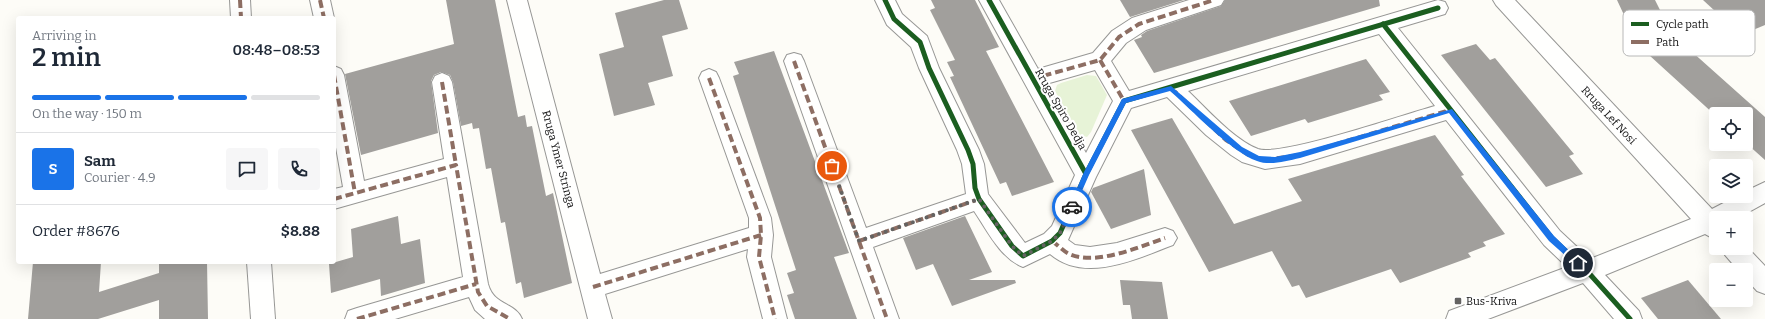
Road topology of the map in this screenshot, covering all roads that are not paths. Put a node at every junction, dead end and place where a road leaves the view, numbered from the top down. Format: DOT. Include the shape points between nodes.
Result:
graph roads {
  1 [pos="240,0"];
  2 [pos="320,0"];
  3 [pos="517,0"];
  4 [pos="885,0"];
  5 [pos="989,0"];
  6 [pos="1214,0"];
  7 [pos="1503,0"];
  8 [pos="1438,8"];
  9 [pos="241,16"];
  10 [pos="324,16"];
  11 [pos="1383,24"];
  12 [pos="1100,60"];
  13 [pos="794,61"];
  14 [pos="709,78"];
  15 [pos="1032,79"];
  16 [pos="442,82"];
  17 [pos="336,86"];
  18 [pos="1171,88"];
  19 [pos="1124,101"];
  20 [pos="1450,110"];
  21 [pos="456,165"];
  22 [pos="1086,174"];
  23 [pos="1765,192"];
  24 [pos="355,193"];
  25 [pos="336,198"];
  26 [pos="979,199"];
  27 [pos="1733,211"];
  28 [pos="1709,216"];
  29 [pos="1709,224"];
  30 [pos="761,235"];
  31 [pos="1165,238"];
  32 [pos="859,241"];
  33 [pos="1052,241"];
  34 [pos="1738,255"];
  35 [pos="259,264"];
  36 [pos="1587,272"];
  37 [pos="476,284"];
  38 [pos="1765,284"];
  39 [pos="593,287"];
  40 [pos="263,319"];
  41 [pos="357,319"];
  42 [pos="510,319"];
  43 [pos="600,319"];
  44 [pos="775,319"];
  45 [pos="887,319"];
  46 [pos="1458,319"];
  47 [pos="1630,319"];
  1 -- 9 [label="street"];
  2 -- 10 [label="street"];
  3 -- 39 [label="street, Rruga Ymer Stringa"];
  4 -- 26 [label="street" via="894,19 920,42 929,68 968,150"];
  5 -- 15 [label="street, Rruga Spiro Dedja"];
  6 -- 12 [label="street" via="1139,24 1119,37"];
  7 -- 28 [label="street, Rruga Lef Nosi"];
  8 -- 11 [label="street"];
  11 -- 18 [label="street"];
  11 -- 20 [label="street"];
  12 -- 15 [label="street"];
  12 -- 19 [label="street"];
  13 -- 32 [label="street"];
  14 -- 30 [label="street" via="760,218"];
  15 -- 22 [label="street, Rruga Spiro Dedja"];
  16 -- 21 [label="street"];
  17 -- 24 [label="street"];
  18 -- 19 [label="street"];
  18 -- 20 [label="street" via="1240,149 1258,159 1269,160 1300,155"];
  19 -- 22 [label="street"];
  20 -- 36 [label="street" via="1552,238"];
  21 -- 24 [label="street"];
  21 -- 37 [label="street"];
  22 -- 33 [label="street" via="1060,233"];
  23 -- 27 [label="street"];
  24 -- 25 [label="street"];
  26 -- 32 [label="street"];
  26 -- 33 [label="street" via="1012,246 1023,256"];
  29 -- 36 [label="street"];
  30 -- 39 [label="street"];
  30 -- 44 [label="street" via="759,258"];
  31 -- 33 [label="street" via="1118,254 1088,257 1070,254"];
  32 -- 45 [label="street"];
  34 -- 38 [label="street"];
  35 -- 40 [label="street"];
  36 -- 46 [label="street"];
  36 -- 47 [label="street"];
  37 -- 41 [label="street"];
  37 -- 42 [label="street" via="480,300"];
  39 -- 43 [label="street, Rruga Ymer Stringa"];
}
